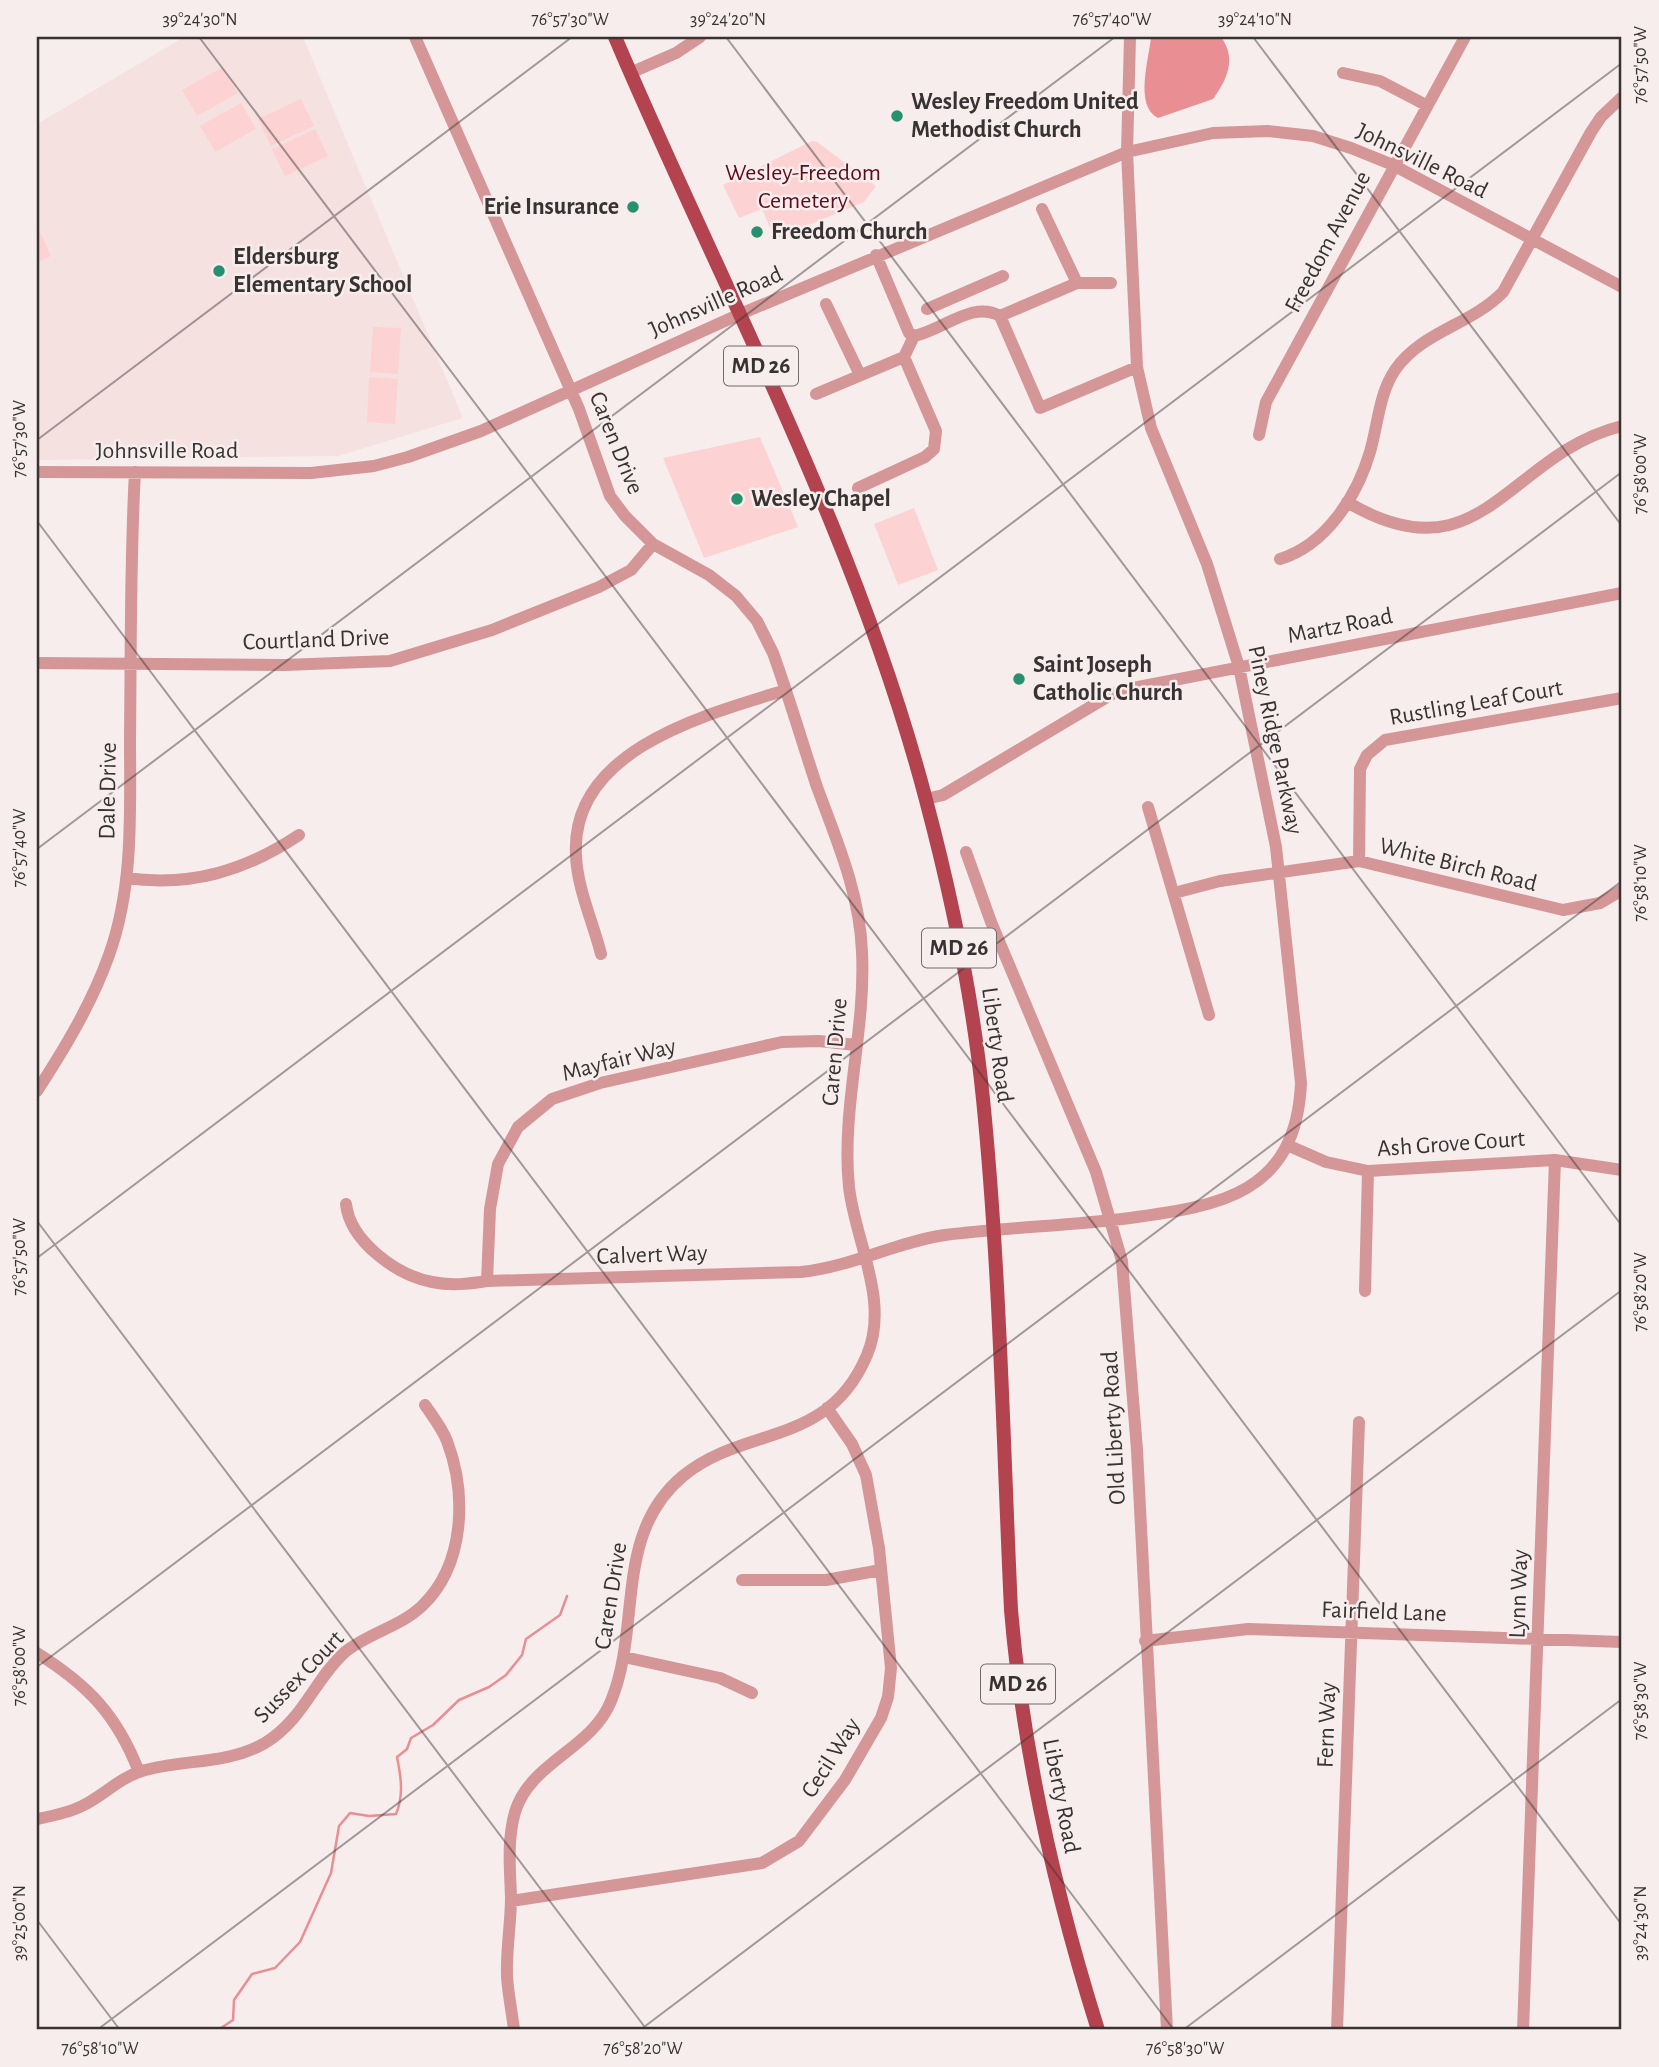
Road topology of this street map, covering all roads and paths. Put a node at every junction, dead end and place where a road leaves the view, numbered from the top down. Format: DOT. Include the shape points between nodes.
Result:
graph roads {
  1 [pos="415,37"];
  2 [pos="615,37"];
  3 [pos="700,37"];
  4 [pos="1130,37"];
  5 [pos="1459,39"];
  6 [pos="1343,72"];
  7 [pos="630,73"];
  8 [pos="1621,98"];
  9 [pos="1426,106"];
  10 [pos="1127,152"];
  11 [pos="1393,165"];
  12 [pos="1042,209"];
  13 [pos="1533,241"];
  14 [pos="876,255"];
  15 [pos="1003,276"];
  16 [pos="1111,282"];
  17 [pos="1077,283"];
  18 [pos="1622,287"];
  19 [pos="961,295"];
  20 [pos="827,304"];
  21 [pos="927,309"];
  22 [pos="970,314"];
  23 [pos="738,315"];
  24 [pos="1000,316"];
  25 [pos="914,336"];
  26 [pos="904,357"];
  27 [pos="1137,366"];
  28 [pos="860,375"];
  29 [pos="571,391"];
  30 [pos="816,394"];
  31 [pos="1622,426"];
  32 [pos="1259,435"];
  33 [pos="37,472"];
  34 [pos="135,472"];
  35 [pos="858,488"];
  36 [pos="1347,502"];
  37 [pos="653,544"];
  38 [pos="1280,559"];
  39 [pos="1622,593"];
  40 [pos="37,663"];
  41 [pos="132,664"];
  42 [pos="1239,667"];
  43 [pos="786,690"];
  44 [pos="1622,698"];
  45 [pos="926,799"];
  46 [pos="1149,807"];
  47 [pos="299,835"];
  48 [pos="966,852"];
  49 [pos="1359,862"];
  50 [pos="1279,872"];
  51 [pos="126,878"];
  52 [pos="1622,890"];
  53 [pos="1174,893"];
  54 [pos="601,954"];
  55 [pos="1209,1016"];
  56 [pos="856,1045"];
  57 [pos="37,1091"];
  58 [pos="1287,1145"];
  59 [pos="1555,1160"];
  60 [pos="1622,1170"];
  61 [pos="1368,1171"];
  62 [pos="346,1204"];
  63 [pos="1112,1220"];
  64 [pos="992,1230"];
  65 [pos="863,1256"];
  66 [pos="487,1281"];
  67 [pos="1364,1291"];
  68 [pos="425,1405"];
  69 [pos="827,1408"];
  70 [pos="1359,1422"];
  71 [pos="881,1570"];
  72 [pos="741,1580"];
  73 [pos="1352,1632"];
  74 [pos="1539,1639"];
  75 [pos="1145,1641"];
  76 [pos="1622,1642"];
  77 [pos="37,1653"];
  78 [pos="624,1657"];
  79 [pos="752,1693"];
  80 [pos="139,1772"];
  81 [pos="37,1819"];
  82 [pos="511,1901"];
  83 [pos="514,2030"];
  84 [pos="1098,2030"];
  85 [pos="1167,2030"];
  86 [pos="1338,2030"];
  87 [pos="1523,2030"];
  1 -- 29 [label="street, Caren Drive"];
  2 -- 7 [label="main road, Liberty Road / MD 26"];
  3 -- 7 [label="street"];
  4 -- 10 [label="street, Piney Ridge Parkway"];
  5 -- 9 [label="street, Freedom Avenue"];
  6 -- 9 [label="street" via="1380,81"];
  7 -- 23 [label="main road, Liberty Road / MD 26"];
  8 -- 13 [label="street" via="1591,132"];
  9 -- 11 [label="street, Freedom Avenue"];
  10 -- 11 [label="street, Johnsville Road" via="1213,133 1268,131 1313,136"];
  10 -- 14 [label="street, Johnsville Road"];
  10 -- 27 [label="street, Piney Ridge Parkway"];
  11 -- 13 [label="street, Johnsville Road"];
  11 -- 32 [label="street, Freedom Avenue" via="1266,402"];
  12 -- 17 [label="street"];
  13 -- 18 [label="street, Johnsville Road"];
  13 -- 36 [label="street" via="1510,283 1493,302 1425,339 1395,370 1383,393 1369,454"];
  14 -- 23 [label="street, Johnsville Road"];
  14 -- 25 [label="street"];
  15 -- 19 [label="street"];
  16 -- 17 [label="street"];
  17 -- 24 [label="street"];
  19 -- 21 [label="street"];
  19 -- 22 [label="street"];
  20 -- 28 [label="street"];
  22 -- 24 [label="street" via="982,310"];
  22 -- 25 [label="street"];
  23 -- 29 [label="street, Johnsville Road"];
  23 -- 45 [label="main road, Liberty Road / MD 26" via="855,582 888,671"];
  24 -- 27 [label="street" via="1040,408"];
  25 -- 26 [label="street"];
  26 -- 28 [label="street"];
  26 -- 35 [label="street" via="936,431 934,449"];
  27 -- 42 [label="street, Piney Ridge Parkway" via="1151,428 1207,564"];
  28 -- 30 [label="street"];
  29 -- 34 [label="street, Johnsville Road" via="453,442 374,466 311,473"];
  29 -- 37 [label="street, Caren Drive" via="610,496"];
  31 -- 36 [label="street" via="1580,441 1547,460 1493,506 1461,523 1429,528 1393,526"];
  33 -- 34 [label="street, Johnsville Road"];
  34 -- 41 [label="street, Dale Drive"];
  36 -- 38 [label="street" via="1318,538 1296,555"];
  37 -- 41 [label="street, Courtland Drive" via="631,570 599,587 492,630 390,661"];
  37 -- 43 [label="street, Caren Drive" via="709,575 746,606 773,653"];
  39 -- 42 [label="street, Martz Road"];
  40 -- 41 [label="street, Courtland Drive"];
  41 -- 51 [label="street, Dale Drive"];
  42 -- 45 [label="street, Martz Road" via="1112,694 943,794"];
  42 -- 50 [label="street, Piney Ridge Parkway"];
  43 -- 54 [label="street" via="671,731 623,759 599,782 583,812 576,856"];
  43 -- 56 [label="street, Caren Drive" via="858,908 863,972"];
  44 -- 49 [label="street, Rustling Leaf Court" via="1385,740 1367,755 1360,769"];
  45 -- 64 [label="main road, Liberty Road / MD 26" via="975,1040"];
  46 -- 53 [label="street"];
  47 -- 51 [label="street" via="247,864 212,876 167,882"];
  48 -- 63 [label="street, Old Liberty Road"];
  49 -- 50 [label="street, White Birch Road"];
  49 -- 52 [label="street, White Birch Road" via="1554,909 1580,909"];
  50 -- 53 [label="street, White Birch Road"];
  50 -- 58 [label="street, Piney Ridge Parkway" via="1301,1083"];
  51 -- 57 [label="street, Dale Drive" via="116,932 100,977"];
  53 -- 55 [label="street"];
  56 -- 65 [label="street, Caren Drive" via="848,1165"];
  56 -- 66 [label="street, Mayfair Way" via="782,1042 600,1083 552,1099 518,1127 498,1164 490,1209"];
  58 -- 61 [label="street, Ash Grove Court" via="1326,1162"];
  58 -- 63 [label="street, Piney Ridge Parkway" via="1260,1178 1226,1200"];
  59 -- 60 [label="street, Ash Grove Court"];
  59 -- 61 [label="street, Ash Grove Court"];
  59 -- 74 [label="street, Lynn Way"];
  61 -- 67 [label="street"];
  62 -- 66 [label="street, Calvert Way" via="350,1220 365,1242 402,1271 447,1284"];
  63 -- 64 [label="street, Piney Ridge Parkway"];
  63 -- 75 [label="street, Old Liberty Road" via="1127,1293"];
  64 -- 65 [label="street, Calvert Way" via="919,1239"];
  64 -- 84 [label="main road, Liberty Road / MD 26" via="1011,1610 1020,1693 1052,1869"];
  65 -- 66 [label="street, Calvert Way" via="801,1272"];
  65 -- 69 [label="street, Caren Drive" via="874,1294 873,1336 857,1374"];
  68 -- 80 [label="street, Sussex Court" via="446,1438 458,1483 455,1550 437,1588 401,1621 345,1653 291,1723 265,1742 226,1758 177,1762"];
  69 -- 71 [label="street, Cecil Way" via="849,1438 866,1475"];
  69 -- 78 [label="street, Caren Drive" via="790,1431 712,1457 668,1490 637,1548"];
  70 -- 73 [label="street, Fern Way"];
  71 -- 72 [label="street" via="826,1580"];
  71 -- 82 [label="street, Cecil Way" via="891,1668 886,1706 845,1780 799,1841 762,1863"];
  73 -- 74 [label="street, Fairfield Lane"];
  73 -- 75 [label="street, Fairfield Lane" via="1248,1629"];
  73 -- 86 [label="street, Fern Way"];
  74 -- 76 [label="street, Fairfield Lane"];
  74 -- 87 [label="street, Lynn Way"];
  75 -- 85 [label="street, Old Liberty Road"];
  77 -- 80 [label="street" via="79,1681 99,1703 128,1745"];
  78 -- 79 [label="street" via="720,1678"];
  78 -- 82 [label="street, Caren Drive" via="602,1719 586,1738 535,1778 521,1797 509,1853"];
  80 -- 81 [label="street, Sussex Court" via="84,1805"];
  82 -- 83 [label="street, Caren Drive" via="507,1973"];
}
